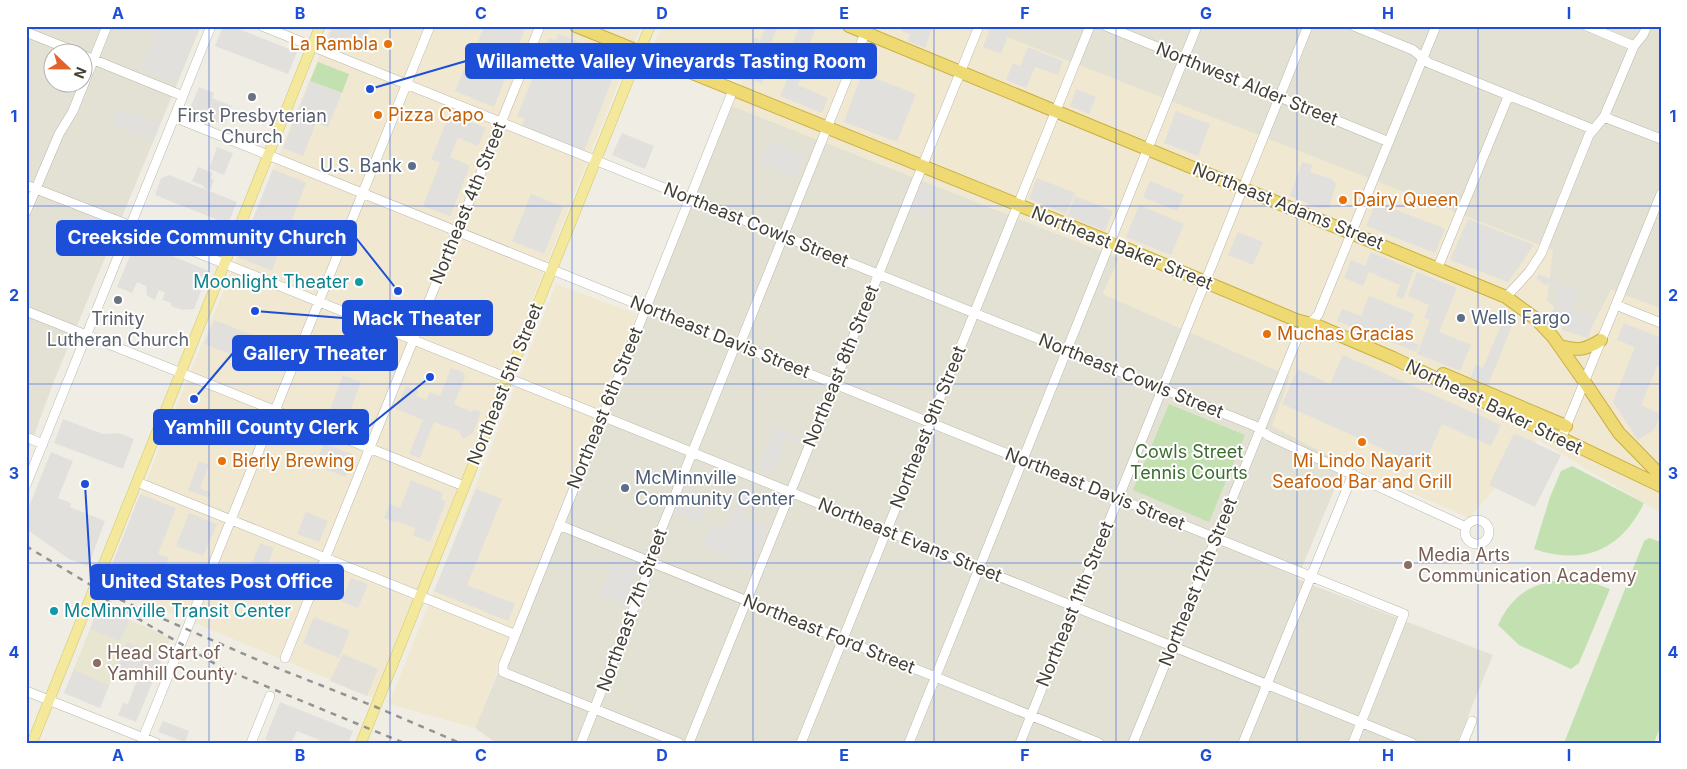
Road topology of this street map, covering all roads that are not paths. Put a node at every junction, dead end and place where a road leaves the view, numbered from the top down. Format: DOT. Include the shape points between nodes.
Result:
graph roads {
  1 [pos="107,26"];
  2 [pos="211,26"];
  3 [pos="262,26"];
  4 [pos="320,26"];
  5 [pos="430,26"];
  6 [pos="540,26"];
  7 [pos="576,26"];
  8 [pos="650,26"];
  9 [pos="849,26"];
  10 [pos="979,26"];
  11 [pos="1090,26"];
  12 [pos="1106,26"];
  13 [pos="1197,26"];
  14 [pos="1308,26"];
  15 [pos="1354,26"];
  16 [pos="1436,26"];
  17 [pos="1588,26"];
  18 [pos="1647,26"];
  19 [pos="867,30"];
  20 [pos="26,32"];
  21 [pos="51,42"];
  22 [pos="1634,46"];
  23 [pos="312,47"];
  24 [pos="640,52"];
  25 [pos="1184,58"];
  26 [pos="1423,58"];
  27 [pos="94,60"];
  28 [pos="960,72"];
  29 [pos="406,86"];
  30 [pos="733,90"];
  31 [pos="183,96"];
  32 [pos="1508,96"];
  33 [pos="1279,97"];
  34 [pos="1056,111"];
  35 [pos="174,117"];
  36 [pos="1604,117"];
  37 [pos="500,123"];
  38 [pos="827,127"];
  39 [pos="1592,129"];
  40 [pos="1661,140"];
  41 [pos="1389,142"];
  42 [pos="1148,149"];
  43 [pos="268,155"];
  44 [pos="595,161"];
  45 [pos="922,166"];
  46 [pos="26,185"];
  47 [pos="1242,188"];
  48 [pos="36,189"];
  49 [pos="364,194"];
  50 [pos="1661,194"];
  51 [pos="690,198"];
  52 [pos="1018,205"];
  53 [pos="26,212"];
  54 [pos="131,226"];
  55 [pos="456,231"];
  56 [pos="1352,232"];
  57 [pos="784,236"];
  58 [pos="1110,242"];
  59 [pos="224,263"];
  60 [pos="1438,267"];
  61 [pos="552,270"];
  62 [pos="878,275"];
  63 [pos="1205,281"];
  64 [pos="1506,297"];
  65 [pos="320,302"];
  66 [pos="1616,305"];
  67 [pos="646,307"];
  68 [pos="26,311"];
  69 [pos="974,313"];
  70 [pos="1661,323"];
  71 [pos="1310,324"];
  72 [pos="86,335"];
  73 [pos="412,339"];
  74 [pos="1601,340"];
  75 [pos="738,345"];
  76 [pos="1560,346"];
  77 [pos="1067,350"];
  78 [pos="1393,358"];
  79 [pos="181,374"];
  80 [pos="507,378"];
  81 [pos="1584,380"];
  82 [pos="834,384"];
  83 [pos="1162,389"];
  84 [pos="276,410"];
  85 [pos="602,416"];
  86 [pos="930,422"];
  87 [pos="1566,426"];
  88 [pos="1260,430"];
  89 [pos="26,437"];
  90 [pos="1560,439"];
  91 [pos="43,444"];
  92 [pos="369,449"];
  93 [pos="692,452"];
  94 [pos="1023,460"];
  95 [pos="1352,474"];
  96 [pos="1661,476"];
  97 [pos="137,482"];
  98 [pos="26,484"];
  99 [pos="464,486"];
  100 [pos="1661,486"];
  101 [pos="790,492"];
  102 [pos="1118,498"];
  103 [pos="231,521"];
  104 [pos="559,525"];
  105 [pos="1466,526"];
  106 [pos="886,530"];
  107 [pos="1217,538"];
  108 [pos="325,558"];
  109 [pos="650,562"];
  110 [pos="979,568"];
  111 [pos="1311,576"];
  112 [pos="420,597"];
  113 [pos="746,601"];
  114 [pos="1074,606"];
  115 [pos="514,634"];
  116 [pos="842,639"];
  117 [pos="1172,646"];
  118 [pos="285,658"];
  119 [pos="936,677"];
  120 [pos="1267,684"];
  121 [pos="26,691"];
  122 [pos="270,696"];
  123 [pos="49,700"];
  124 [pos="595,709"];
  125 [pos="1031,715"];
  126 [pos="1472,721"];
  127 [pos="1361,722"];
  128 [pos="142,740"];
  129 [pos="32,743"];
  130 [pos="156,743"];
  131 [pos="252,743"];
  132 [pos="361,743"];
  133 [pos="581,743"];
  134 [pos="679,743"];
  135 [pos="689,743"];
  136 [pos="800,743"];
  137 [pos="909,743"];
  138 [pos="1020,743"];
  139 [pos="1099,743"];
  140 [pos="1133,743"];
  141 [pos="1243,743"];
  142 [pos="1353,743"];
  143 [pos="1412,743"];
  144 [pos="1463,743"];
  1 -- 27 [label="street"];
  2 -- 31 [label="street"];
  3 -- 23 [label="street, Northeast Cowls Street"];
  4 -- 23 [label="main road"];
  5 -- 29 [label="street"];
  6 -- 37 [label="street, Northeast 4th Street"];
  7 -- 24 [label="highway, Northeast Baker Street"];
  8 -- 24 [label="main road, Northeast 5th Street"];
  9 -- 19 [label="highway, Northeast Adams Street"];
  10 -- 28 [label="street, Northeast 8th Street"];
  11 -- 34 [label="street, Northeast 9th Street"];
  12 -- 25 [label="street, Northwest Alder Street"];
  13 -- 25 [label="street"];
  14 -- 33 [label="street, Northeast 11th Street"];
  15 -- 26 [label="street" via="1413,50"];
  16 -- 26 [label="street, Northeast 12th Street"];
  17 -- 22 [label="street"];
  18 -- 22 [label="street"];
  19 -- 28 [label="highway, Northeast Adams Street"];
  19 -- 38 [label="street, Northeast 7th Street"];
  20 -- 21 [label="street"];
  22 -- 36 [label="street"];
  23 -- 29 [label="street, Northeast Cowls Street"];
  23 -- 43 [label="main road"];
  24 -- 30 [label="highway, Northeast Baker Street"];
  24 -- 44 [label="main road, Northeast 5th Street"];
  25 -- 33 [label="street, Northwest Alder Street"];
  25 -- 42 [label="street"];
  26 -- 32 [label="street"];
  26 -- 41 [label="street, Northeast 12th Street"];
  27 -- 31 [label="street"];
  27 -- 48 [label="street"];
  28 -- 34 [label="highway, Northeast Adams Street"];
  28 -- 45 [label="street, Northeast 8th Street"];
  29 -- 37 [label="street, Northeast Cowls Street"];
  29 -- 49 [label="street"];
  30 -- 38 [label="highway, Northeast Baker Street"];
  30 -- 51 [label="street, Northeast 6th Street"];
  31 -- 35 [label="street"];
  32 -- 39 [label="street"];
  32 -- 60 [label="street"];
  33 -- 41 [label="street, Northwest Alder Street"];
  33 -- 47 [label="street, Northeast 11th Street"];
  34 -- 42 [label="highway, Northeast Adams Street"];
  34 -- 52 [label="street, Northeast 9th Street"];
  35 -- 43 [label="street, Northeast Davis Street"];
  35 -- 54 [label="street"];
  36 -- 39 [label="street"];
  36 -- 40 [label="street"];
  37 -- 44 [label="street, Northeast Cowls Street"];
  37 -- 55 [label="street, Northeast 4th Street"];
  38 -- 45 [label="highway, Northeast Baker Street"];
  38 -- 57 [label="street, Northeast 7th Street"];
  39 -- 64 [label="street" via="1541,254"];
  41 -- 56 [label="street, Northeast 12th Street"];
  42 -- 47 [label="highway, Northeast Adams Street"];
  42 -- 58 [label="street"];
  43 -- 49 [label="street, Northeast Davis Street"];
  43 -- 59 [label="main road"];
  44 -- 51 [label="street, Northeast Cowls Street"];
  44 -- 61 [label="main road, Northeast 5th Street"];
  45 -- 52 [label="highway, Northeast Baker Street"];
  45 -- 62 [label="street, Northeast 8th Street"];
  46 -- 48 [label="street, Northeast Evans Street"];
  47 -- 56 [label="highway, Northeast Adams Street"];
  47 -- 63 [label="street, Northeast 11th Street"];
  48 -- 53 [label="street"];
  48 -- 54 [label="street, Northeast Evans Street"];
  49 -- 55 [label="street, Northeast Davis Street"];
  49 -- 65 [label="street"];
  50 -- 66 [label="street"];
  51 -- 57 [label="street, Northeast Cowls Street"];
  51 -- 67 [label="street, Northeast 6th Street"];
  52 -- 58 [label="highway, Northeast Baker Street"];
  52 -- 69 [label="street, Northeast 9th Street"];
  54 -- 59 [label="street, Northeast Evans Street"];
  54 -- 72 [label="street"];
  55 -- 61 [label="street, Northeast Davis Street"];
  55 -- 73 [label="street, Northeast 4th Street"];
  56 -- 60 [label="highway, Northeast Adams Street"];
  56 -- 71 [label="street, Northeast 12th Street" via="1318,315"];
  57 -- 62 [label="street, Northeast Cowls Street"];
  57 -- 75 [label="street, Northeast 7th Street"];
  58 -- 63 [label="highway, Northeast Baker Street"];
  58 -- 77 [label="street"];
  59 -- 65 [label="street, Northeast Evans Street"];
  59 -- 79 [label="main road"];
  60 -- 64 [label="highway, Northeast Adams Street"];
  61 -- 67 [label="street, Northeast Davis Street"];
  61 -- 80 [label="main road, Northeast 5th Street"];
  62 -- 69 [label="street, Northeast Cowls Street"];
  62 -- 82 [label="street, Northeast 8th Street"];
  63 -- 71 [label="highway, Northeast Baker Street"];
  63 -- 83 [label="street, Northeast 11th Street"];
  64 -- 76 [label="highway, Northeast Adams Street" via="1536,319"];
  65 -- 73 [label="street, Northeast Evans Street"];
  65 -- 84 [label="street"];
  66 -- 70 [label="street"];
  66 -- 74 [label="street"];
  67 -- 75 [label="street, Northeast Davis Street"];
  67 -- 85 [label="street, Northeast 6th Street"];
  68 -- 72 [label="street"];
  69 -- 77 [label="street, Northeast Cowls Street"];
  69 -- 86 [label="street, Northeast 9th Street"];
  71 -- 78 [label="highway, Northeast Baker Street"];
  71 -- 88 [label="street, Northeast 12th Street" via="1299,334"];
  72 -- 79 [label="street"];
  72 -- 91 [label="street"];
  73 -- 80 [label="street, Northeast Evans Street"];
  73 -- 92 [label="street, Northeast 4th Street"];
  74 -- 76 [label="highway" via="1583,349"];
  74 -- 81 [label="street"];
  75 -- 82 [label="street, Northeast Davis Street"];
  75 -- 93 [label="street, Northeast 7th Street"];
  76 -- 81 [label="highway, Northeast Adams Street"];
  77 -- 83 [label="street, Northeast Cowls Street"];
  77 -- 94 [label="street"];
  78 -- 87 [label="highway" via="1428,368"];
  78 -- 90 [label="highway, Northeast Baker Street"];
  79 -- 84 [label="street"];
  79 -- 97 [label="main road"];
  80 -- 85 [label="street, Northeast Evans Street"];
  80 -- 99 [label="main road, Northeast 5th Street"];
  81 -- 87 [label="street"];
  81 -- 96 [label="highway, Northeast Adams Street" via="1619,433"];
  82 -- 86 [label="street, Northeast Davis Street"];
  82 -- 101 [label="street, Northeast 8th Street"];
  83 -- 88 [label="street, Northeast Cowls Street"];
  83 -- 102 [label="street, Northeast 11th Street"];
  84 -- 92 [label="street"];
  84 -- 103 [label="street"];
  85 -- 93 [label="street, Northeast Evans Street"];
  85 -- 104 [label="street, Northeast 6th Street"];
  86 -- 94 [label="street, Northeast Davis Street"];
  86 -- 106 [label="street, Northeast 9th Street"];
  87 -- 90 [label="street"];
  88 -- 95 [label="street, Northeast Cowls Street"];
  88 -- 107 [label="street, Northeast 12th Street"];
  89 -- 91 [label="street"];
  90 -- 100 [label="highway, Northeast Baker Street"];
  91 -- 98 [label="street"];
  92 -- 99 [label="street"];
  92 -- 108 [label="street, Northeast 4th Street"];
  93 -- 101 [label="street, Northeast Evans Street"];
  93 -- 109 [label="street, Northeast 7th Street"];
  94 -- 102 [label="street, Northeast Davis Street"];
  94 -- 110 [label="street"];
  95 -- 105 [label="street, Northeast Cowls Street"];
  95 -- 111 [label="street"];
  97 -- 103 [label="street"];
  97 -- 123 [label="main road"];
  99 -- 112 [label="main road, Northeast 5th Street"];
  101 -- 106 [label="street, Northeast Evans Street"];
  101 -- 113 [label="street, Northeast 8th Street"];
  102 -- 107 [label="street, Northeast Davis Street"];
  102 -- 114 [label="street, Northeast 11th Street"];
  103 -- 108 [label="street"];
  103 -- 128 [label="street"];
  104 -- 109 [label="street, Northeast Ford Street"];
  104 -- 115 [label="street, Northeast 6th Street"];
  106 -- 110 [label="street, Northeast Evans Street"];
  106 -- 116 [label="street, Northeast 9th Street"];
  107 -- 111 [label="street, Northeast Davis Street"];
  107 -- 117 [label="street, Northeast 12th Street"];
  108 -- 112 [label="street"];
  108 -- 118 [label="street, Northeast 4th Street"];
  109 -- 113 [label="street, Northeast Ford Street"];
  109 -- 124 [label="street, Northeast 7th Street"];
  110 -- 114 [label="street, Northeast Evans Street"];
  110 -- 119 [label="street"];
  111 -- 120 [label="street"];
  111 -- 127 [label="street, Northeast Davis Street" via="1404,614"];
  112 -- 115 [label="street"];
  112 -- 132 [label="main road, Northeast 5th Street"];
  113 -- 116 [label="street, Northeast Ford Street"];
  113 -- 135 [label="street, Northeast 8th Street"];
  114 -- 117 [label="street, Northeast Evans Street"];
  114 -- 125 [label="street, Northeast 11th Street"];
  115 -- 124 [label="street, Northeast 6th Street" via="503,662 503,672"];
  116 -- 119 [label="street, Northeast Ford Street"];
  116 -- 136 [label="street, Northeast 9th Street"];
  117 -- 120 [label="street, Northeast Evans Street"];
  117 -- 140 [label="street, Northeast 12th Street"];
  119 -- 125 [label="street, Northeast Ford Street"];
  119 -- 137 [label="street"];
  120 -- 127 [label="street, Northeast Evans Street"];
  120 -- 141 [label="street"];
  121 -- 123 [label="street"];
  122 -- 131 [label="street"];
  123 -- 128 [label="street"];
  123 -- 129 [label="main road"];
  124 -- 133 [label="street, Northeast 7th Street"];
  124 -- 134 [label="street"];
  125 -- 138 [label="street, Northeast 11th Street"];
  125 -- 139 [label="street, Northeast Ford Street"];
  126 -- 144 [label="street"];
  127 -- 142 [label="street"];
  127 -- 143 [label="street, Northeast Evans Street"];
  128 -- 130 [label="street"];
}
